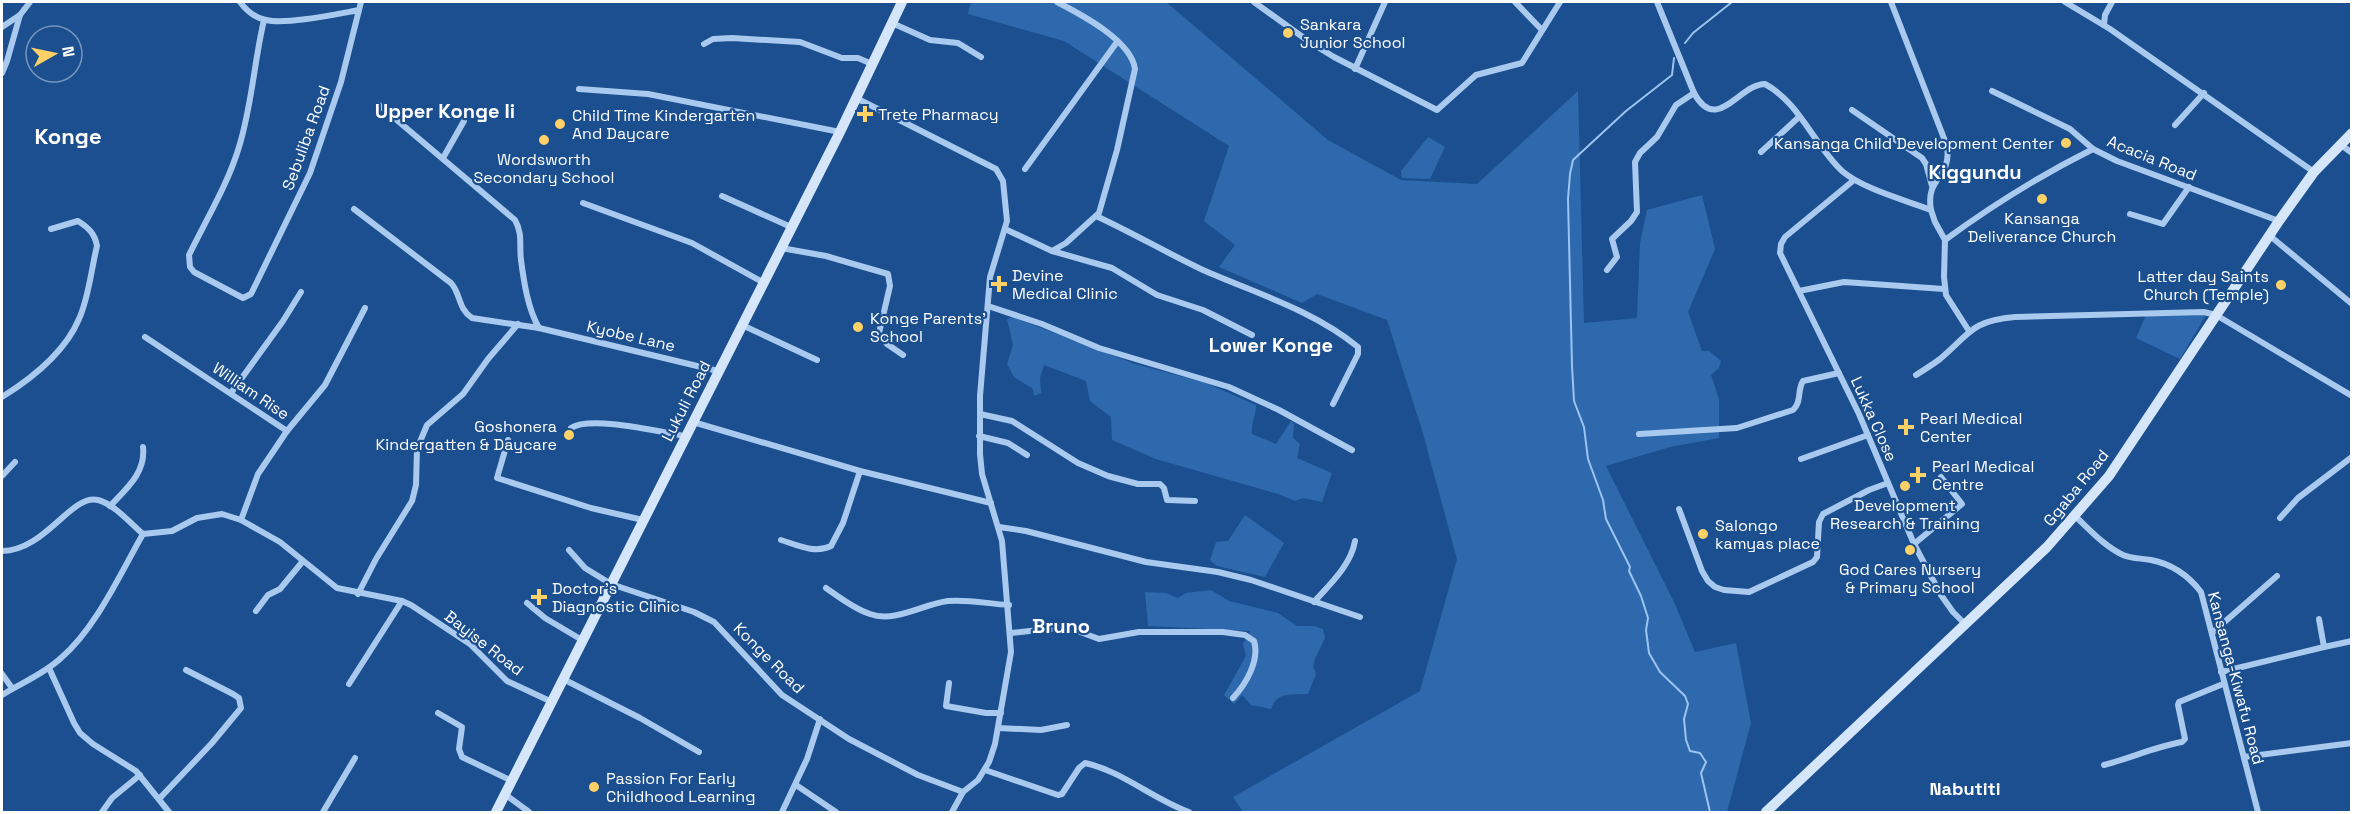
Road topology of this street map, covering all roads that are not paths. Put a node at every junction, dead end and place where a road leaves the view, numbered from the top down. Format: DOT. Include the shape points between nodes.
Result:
graph roads {
  1 [pos="30,2"];
  2 [pos="240,2"];
  3 [pos="361,2"];
  4 [pos="899,2"];
  5 [pos="1057,2"];
  6 [pos="1254,2"];
  7 [pos="1384,2"];
  8 [pos="1515,2"];
  9 [pos="1560,2"];
  10 [pos="1657,2"];
  11 [pos="1891,2"];
  12 [pos="2065,2"];
  13 [pos="2112,2"];
  14 [pos="358,10"];
  15 [pos="20,15"];
  16 [pos="264,20"];
  17 [pos="892,22"];
  18 [pos="2104,25"];
  19 [pos="2,27"];
  20 [pos="1542,30"];
  21 [pos="1117,42"];
  22 [pos="704,44"];
  23 [pos="981,57"];
  24 [pos="872,64"];
  25 [pos="1355,69"];
  26 [pos="2,73"];
  27 [pos="579,89"];
  28 [pos="1992,91"];
  29 [pos="1694,93"];
  30 [pos="2204,93"];
  31 [pos="856,98"];
  32 [pos="379,105"];
  33 [pos="1852,110"];
  34 [pos="1799,117"];
  35 [pos="464,122"];
  36 [pos="2175,125"];
  37 [pos="840,132"];
  38 [pos="2352,133"];
  39 [pos="2340,144"];
  40 [pos="2093,149"];
  41 [pos="1761,152"];
  42 [pos="2352,153"];
  43 [pos="442,158"];
  44 [pos="1025,169"];
  45 [pos="2314,172"];
  46 [pos="1854,180"];
  47 [pos="1932,186"];
  48 [pos="2189,188"];
  49 [pos="722,196"];
  50 [pos="583,203"];
  51 [pos="354,208"];
  52 [pos="1931,210"];
  53 [pos="2130,214"];
  54 [pos="1096,216"];
  55 [pos="2279,221"];
  56 [pos="791,227"];
  57 [pos="51,229"];
  58 [pos="1005,229"];
  59 [pos="2269,235"];
  60 [pos="1945,240"];
  61 [pos="781,248"];
  62 [pos="1052,251"];
  63 [pos="1607,270"];
  64 [pos="764,283"];
  65 [pos="1944,289"];
  66 [pos="1799,291"];
  67 [pos="301,292"];
  68 [pos="2352,304"];
  69 [pos="988,306"];
  70 [pos="365,308"];
  71 [pos="2216,315"];
  72 [pos="518,324"];
  73 [pos="742,325"];
  74 [pos="539,328"];
  75 [pos="1969,331"];
  76 [pos="1252,335"];
  77 [pos="145,337"];
  78 [pos="903,355"];
  79 [pos="817,360"];
  80 [pos="718,371"];
  81 [pos="1839,373"];
  82 [pos="1916,375"];
  83 [pos="231,393"];
  84 [pos="2352,396"];
  85 [pos="2,397"];
  86 [pos="1334,404"];
  87 [pos="980,414"];
  88 [pos="692,422"];
  89 [pos="571,428"];
  90 [pos="287,431"];
  91 [pos="1639,434"];
  92 [pos="1868,435"];
  93 [pos="685,436"];
  94 [pos="979,436"];
  95 [pos="508,440"];
  96 [pos="143,447"];
  97 [pos="1352,450"];
  98 [pos="1027,455"];
  99 [pos="2352,457"];
  100 [pos="1801,459"];
  101 [pos="15,462"];
  102 [pos="860,471"];
  103 [pos="2,476"];
  104 [pos="1941,477"];
  105 [pos="1888,483"];
  106 [pos="1195,501"];
  107 [pos="991,503"];
  108 [pos="110,506"];
  109 [pos="1678,509"];
  110 [pos="2075,516"];
  111 [pos="2280,518"];
  112 [pos="241,520"];
  113 [pos="643,520"];
  114 [pos="999,527"];
  115 [pos="143,534"];
  116 [pos="781,540"];
  117 [pos="1355,541"];
  118 [pos="1914,544"];
  119 [pos="2,550"];
  120 [pos="569,550"];
  121 [pos="303,561"];
  122 [pos="2277,576"];
  123 [pos="611,584"];
  124 [pos="825,588"];
  125 [pos="358,594"];
  126 [pos="402,601"];
  127 [pos="1314,602"];
  128 [pos="527,603"];
  129 [pos="1009,605"];
  130 [pos="256,611"];
  131 [pos="1360,617"];
  132 [pos="2319,618"];
  133 [pos="1965,624"];
  134 [pos="1011,633"];
  135 [pos="2212,633"];
  136 [pos="582,640"];
  137 [pos="2352,641"];
  138 [pos="2324,647"];
  139 [pos="49,668"];
  140 [pos="186,670"];
  141 [pos="2221,672"];
  142 [pos="2,674"];
  143 [pos="563,679"];
  144 [pos="949,683"];
  145 [pos="349,684"];
  146 [pos="2223,684"];
  147 [pos="12,688"];
  148 [pos="2,695"];
  149 [pos="1233,698"];
  150 [pos="552,702"];
  151 [pos="438,713"];
  152 [pos="1001,713"];
  153 [pos="819,719"];
  154 [pos="1067,725"];
  155 [pos="998,728"];
  156 [pos="2352,743"];
  157 [pos="699,752"];
  158 [pos="2244,757"];
  159 [pos="355,758"];
  160 [pos="2104,765"];
  161 [pos="985,770"];
  162 [pos="140,775"];
  163 [pos="513,782"];
  164 [pos="796,785"];
  165 [pos="963,792"];
  166 [pos="506,795"];
  167 [pos="159,799"];
  168 [pos="102,813"];
  169 [pos="169,813"];
  170 [pos="323,813"];
  171 [pos="496,813"];
  172 [pos="529,813"];
  173 [pos="782,813"];
  174 [pos="836,813"];
  175 [pos="952,813"];
  176 [pos="1189,813"];
  177 [pos="1766,813"];
  178 [pos="2258,813"];
  1 -- 15 [label="street"];
  2 -- 16 [label="street"];
  3 -- 14 [label="street, Sebuliba Road"];
  4 -- 17 [label="street, Lukuli Road"];
  5 -- 21 [label="street" via="1084,16"];
  6 -- 25 [label="street"];
  7 -- 25 [label="street"];
  8 -- 20 [label="street"];
  9 -- 20 [label="street"];
  10 -- 29 [label="street"];
  11 -- 47 [label="street" via="1947,146 1946,168"];
  12 -- 18 [label="street"];
  13 -- 18 [label="street"];
  14 -- 16 [label="street"];
  14 -- 16 [label="street, Sebuliba Road" via="341,82 310,173 251,294 243,298 194,272 188,262 240,145"];
  15 -- 19 [label="street"];
  15 -- 26 [label="street"];
  17 -- 23 [label="street" via="930,40 958,43"];
  17 -- 24 [label="street, Lukuli Road"];
  18 -- 30 [label="street"];
  20 -- 25 [label="street" via="1522,63 1476,75 1437,110"];
  21 -- 44 [label="street"];
  21 -- 54 [label="street" via="1132,59 1135,69 1106,195"];
  22 -- 24 [label="street" via="713,39 732,38 800,42 842,58 858,58"];
  24 -- 31 [label="street, Lukuli Road"];
  27 -- 37 [label="street" via="648,94"];
  28 -- 40 [label="street, Acacia Road" via="2070,129"];
  29 -- 34 [label="street" via="1703,105 1716,110 1765,84 1780,94"];
  29 -- 63 [label="street" via="1676,105 1657,137 1635,162 1637,212 1613,236 1617,257"];
  30 -- 36 [label="street"];
  30 -- 45 [label="street"];
  31 -- 37 [label="street, Lukuli Road"];
  31 -- 58 [label="street" via="996,169 1004,187"];
  32 -- 43 [label="street"];
  33 -- 47 [label="street" via="1922,158"];
  34 -- 41 [label="street"];
  34 -- 46 [label="street" via="1833,161"];
  35 -- 43 [label="street"];
  37 -- 56 [label="street, Lukuli Road"];
  38 -- 39 [label="street, Ggaba Road"];
  39 -- 42 [label="street"];
  39 -- 45 [label="street, Ggaba Road"];
  40 -- 48 [label="street, Acacia Road"];
  40 -- 60 [label="street" via="1998,201"];
  43 -- 74 [label="street" via="509,214 519,228 527,296"];
  45 -- 55 [label="street, Ggaba Road"];
  46 -- 52 [label="street"];
  46 -- 66 [label="street, Lukka Close" via="1780,244 1780,253"];
  47 -- 52 [label="street"];
  48 -- 53 [label="street" via="2163,224"];
  48 -- 55 [label="street, Acacia Road"];
  49 -- 56 [label="street"];
  50 -- 64 [label="street" via="692,243"];
  51 -- 72 [label="street, Kyobe Lane" via="451,282 464,313 472,318"];
  52 -- 60 [label="street"];
  54 -- 62 [label="street"];
  54 -- 86 [label="street" via="1191,264 1294,308 1358,347"];
  55 -- 59 [label="street, Ggaba Road"];
  56 -- 61 [label="street, Lukuli Road"];
  57 -- 85 [label="street" via="78,221 95,239 97,246 82,311 73,333 48,361"];
  58 -- 62 [label="street"];
  58 -- 69 [label="street" via="990,277"];
  59 -- 68 [label="street"];
  59 -- 71 [label="street, Ggaba Road"];
  60 -- 65 [label="street"];
  61 -- 64 [label="street, Lukuli Road"];
  61 -- 78 [label="street" via="888,274 891,286 879,333"];
  62 -- 76 [label="street" via="1112,267 1157,295 1203,310"];
  64 -- 73 [label="street, Lukuli Road"];
  65 -- 66 [label="street" via="1849,282"];
  65 -- 75 [label="street"];
  66 -- 81 [label="street, Lukka Close"];
  67 -- 83 [label="street"];
  69 -- 87 [label="street"];
  69 -- 97 [label="street" via="1099,348 1228,387"];
  70 -- 90 [label="street" via="325,385"];
  71 -- 75 [label="street" via="2204,312 2015,317 1993,319"];
  71 -- 84 [label="street"];
  71 -- 110 [label="street, Ggaba Road" via="2109,476"];
  72 -- 74 [label="street, Kyobe Lane"];
  72 -- 125 [label="street" via="463,394 427,425 417,449 412,501"];
  73 -- 79 [label="street"];
  73 -- 80 [label="street, Lukuli Road"];
  74 -- 80 [label="street, Kyobe Lane"];
  75 -- 82 [label="street" via="1939,360"];
  77 -- 83 [label="street, William Rise"];
  80 -- 88 [label="street, Lukuli Road"];
  81 -- 91 [label="street" via="1803,381 1793,410 1737,428"];
  81 -- 92 [label="street, Lukka Close"];
  83 -- 90 [label="street, William Rise"];
  87 -- 94 [label="street"];
  87 -- 106 [label="street" via="1017,423 1078,463 1108,476 1138,484 1160,484 1167,500"];
  88 -- 93 [label="street, Lukuli Road"];
  88 -- 102 [label="street"];
  89 -- 93 [label="street" via="579,423 599,423"];
  90 -- 112 [label="street, William Rise" via="258,474"];
  92 -- 100 [label="street"];
  92 -- 105 [label="street, Lukka Close"];
  93 -- 113 [label="street, Lukuli Road"];
  94 -- 98 [label="street" via="1008,443"];
  94 -- 107 [label="street" via="982,474"];
  95 -- 113 [label="street" via="497,478"];
  96 -- 108 [label="street" via="139,472"];
  99 -- 111 [label="street" via="2298,498"];
  101 -- 103 [label="street"];
  102 -- 107 [label="street"];
  102 -- 116 [label="street" via="831,546 820,550"];
  104 -- 118 [label="street" via="1962,504"];
  105 -- 109 [label="street" via="1823,514 1816,561 1749,592 1724,590 1708,581"];
  105 -- 118 [label="street, Lukka Close"];
  107 -- 114 [label="street"];
  108 -- 115 [label="street"];
  108 -- 119 [label="street" via="98,500 84,501 35,542 16,550"];
  110 -- 133 [label="street, Ggaba Road"];
  110 -- 135 [label="street, Kansanga-Kiwafu Road" via="2125,556 2161,562 2187,576 2201,592"];
  112 -- 115 [label="street, Bayise Road" via="222,514 206,515 172,531"];
  112 -- 121 [label="street, Bayise Road"];
  113 -- 123 [label="street, Lukuli Road"];
  114 -- 127 [label="street" via="1146,562 1218,572"];
  114 -- 129 [label="street"];
  115 -- 139 [label="street" via="93,620"];
  117 -- 127 [label="street" via="1343,567"];
  118 -- 133 [label="street, Lukka Close" via="1941,595"];
  120 -- 123 [label="street, Konge Road" via="585,568"];
  121 -- 125 [label="street, Bayise Road" via="337,588"];
  121 -- 130 [label="street"];
  122 -- 135 [label="street"];
  123 -- 136 [label="street, Lukuli Road"];
  123 -- 153 [label="street, Konge Road" via="714,622 782,695"];
  124 -- 129 [label="street" via="870,615 882,617 949,601"];
  125 -- 126 [label="street, Bayise Road"];
  126 -- 145 [label="street"];
  126 -- 150 [label="street, Bayise Road" via="470,644 507,681"];
  127 -- 131 [label="street"];
  128 -- 136 [label="street"];
  129 -- 134 [label="street"];
  132 -- 138 [label="street"];
  133 -- 177 [label="street, Ggaba Road"];
  134 -- 149 [label="street" via="1067,627 1099,639 1139,632 1245,635 1254,641 1256,656"];
  134 -- 152 [label="street" via="1010,668"];
  135 -- 141 [label="street, Kansanga-Kiwafu Road"];
  136 -- 143 [label="street, Lukuli Road"];
  137 -- 138 [label="street"];
  138 -- 141 [label="street"];
  139 -- 147 [label="street"];
  139 -- 162 [label="street" via="80,733"];
  140 -- 167 [label="street" via="239,698 241,708"];
  141 -- 146 [label="street, Kansanga-Kiwafu Road"];
  142 -- 147 [label="street"];
  143 -- 150 [label="street, Lukuli Road"];
  143 -- 157 [label="street"];
  144 -- 152 [label="street" via="946,706"];
  146 -- 158 [label="street, Kansanga-Kiwafu Road"];
  146 -- 160 [label="street" via="2179,702 2185,739 2182,742"];
  147 -- 148 [label="street"];
  150 -- 163 [label="street, Lukuli Road"];
  151 -- 163 [label="street" via="462,727 462,757"];
  152 -- 155 [label="street"];
  153 -- 164 [label="street"];
  153 -- 165 [label="street, Konge Road" via="879,756"];
  154 -- 155 [label="street" via="1041,730"];
  155 -- 161 [label="street"];
  156 -- 158 [label="street"];
  158 -- 178 [label="street, Kansanga-Kiwafu Road"];
  159 -- 170 [label="street"];
  161 -- 165 [label="street"];
  161 -- 176 [label="street" via="1058,795 1085,763 1101,767"];
  162 -- 167 [label="street"];
  162 -- 168 [label="street" via="112,798"];
  163 -- 166 [label="street, Lukuli Road"];
  164 -- 173 [label="street"];
  164 -- 174 [label="street"];
  165 -- 175 [label="street"];
  166 -- 171 [label="street, Lukuli Road"];
  166 -- 172 [label="street"];
  167 -- 169 [label="street"];
}
